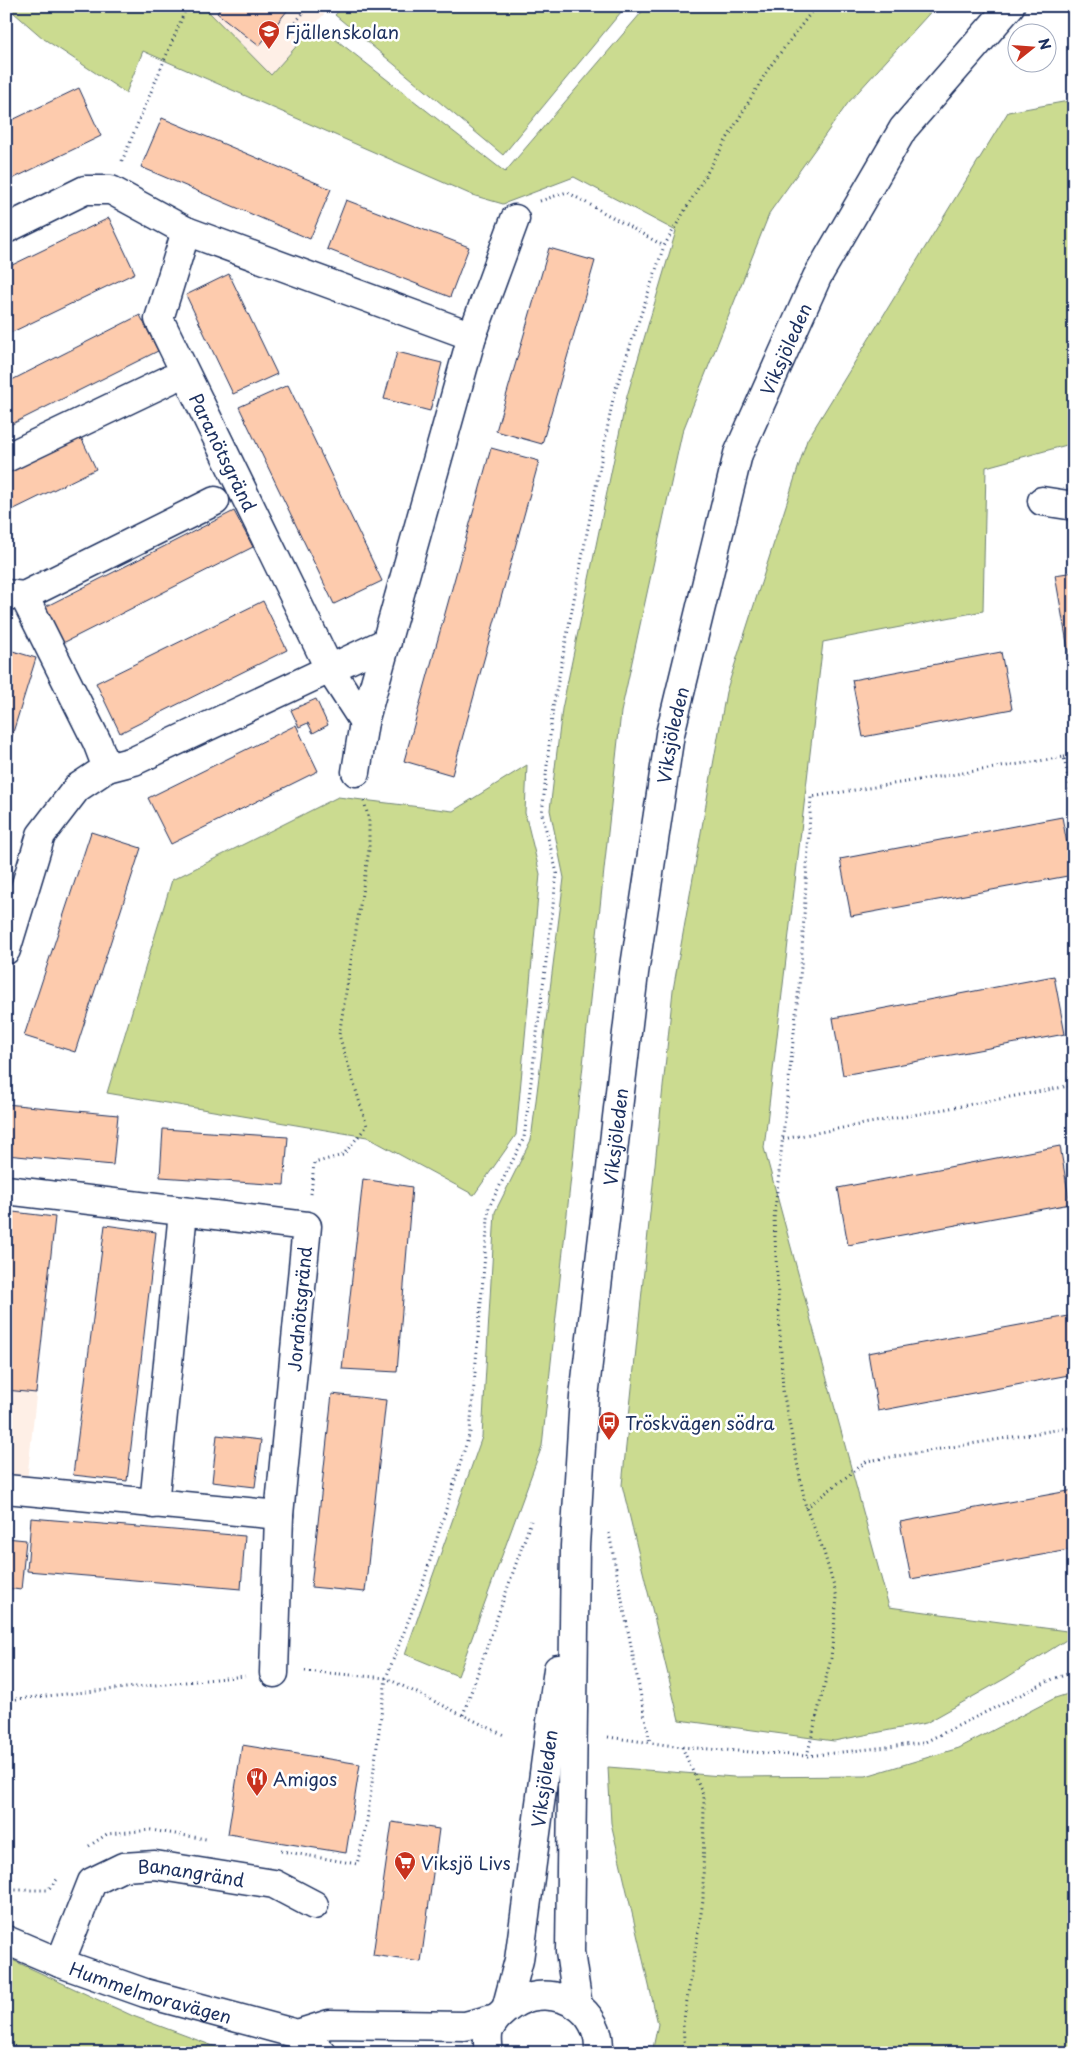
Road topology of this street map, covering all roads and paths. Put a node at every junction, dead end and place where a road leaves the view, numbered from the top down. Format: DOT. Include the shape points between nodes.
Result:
graph roads {
  1 [pos="186,6"];
  2 [pos="309,6"];
  3 [pos="816,6"];
  4 [pos="1010,6"];
  5 [pos="289,30"];
  6 [pos="111,190"];
  7 [pos="515,218"];
  8 [pos="6,229"];
  9 [pos="186,230"];
  10 [pos="664,246"];
  11 [pos="472,336"];
  12 [pos="169,380"];
  13 [pos="6,458"];
  14 [pos="215,501"];
  15 [pos="1042,501"];
  16 [pos="1074,506"];
  17 [pos="15,595"];
  18 [pos="387,642"];
  19 [pos="329,668"];
  20 [pos="364,722"];
  21 [pos="1074,756"];
  22 [pos="1064,757"];
  23 [pos="107,768"];
  24 [pos="356,772"];
  25 [pos="1074,810"];
  26 [pos="6,950"];
  27 [pos="1074,1038"];
  28 [pos="1069,1086"];
  29 [pos="1074,1126"];
  30 [pos="783,1139"];
  31 [pos="6,1190"];
  32 [pos="183,1212"];
  33 [pos="307,1226"];
  34 [pos="1074,1427"];
  35 [pos="6,1489"];
  36 [pos="154,1504"];
  37 [pos="806,1508"];
  38 [pos="279,1516"];
  39 [pos="531,1522"];
  40 [pos="608,1530"];
  41 [pos="575,1546"];
  42 [pos="1074,1672"];
  43 [pos="274,1673"];
  44 [pos="463,1715"];
  45 [pos="608,1737"];
  46 [pos="650,1743"];
  47 [pos="682,1747"];
  48 [pos="807,1756"];
  49 [pos="210,1840"];
  50 [pos="84,1850"];
  51 [pos="278,1851"];
  52 [pos="59,1876"];
  53 [pos="6,1887"];
  54 [pos="314,1905"];
  55 [pos="6,1940"];
  56 [pos="60,1963"];
  57 [pos="578,2006"];
  58 [pos="501,2014"];
  59 [pos="296,2043"];
  60 [pos="322,2053"];
  61 [pos="489,2053"];
  62 [pos="599,2053"];
  63 [pos="685,2053"];
  1 -- 6 [label="path"];
  2 -- 5 [label="path"];
  3 -- 10 [label="path" via="768,69"];
  4 -- 41 [label="street, Viksjöleden" via="903,129 817,277 738,454 670,734 636,964 584,1397"];
  6 -- 8 [label="street" via="85,190"];
  6 -- 9 [label="street"];
  7 -- 10 [label="path" via="543,199 567,192"];
  7 -- 11 [label="street"];
  9 -- 11 [label="street"];
  9 -- 19 [label="street, Paranötsgränd" via="159,319"];
  10 -- 51 [label="path" via="614,394 553,707 542,814 556,872 524,1138 489,1207 470,1432 423,1583 386,1678 367,1821 357,1864"];
  11 -- 18 [label="street"];
  12 -- 13 [label="street, Paranötsgränd"];
  14 -- 17 [label="street, Paranötsgränd"];
  15 -- 16 [label="street"];
  17 -- 23 [label="street, Paranötsgränd" via="97,742"];
  18 -- 19 [label="street"];
  18 -- 20 [label="street"];
  19 -- 20 [label="street, Paranötsgränd"];
  19 -- 23 [label="street" via="134,761"];
  20 -- 24 [label="street"];
  21 -- 22 [label="path"];
  22 -- 25 [label="path"];
  22 -- 30 [label="path" via="811,797 801,967"];
  23 -- 26 [label="street" via="77,788 40,835"];
  24 -- 33 [label="path" via="369,820 369,850 339,1035 367,1126 343,1156 314,1164"];
  27 -- 28 [label="path"];
  28 -- 29 [label="path"];
  28 -- 30 [label="path"];
  30 -- 37 [label="path" via="774,1219 783,1391"];
  31 -- 32 [label="street, Jordnötsgränd"];
  32 -- 33 [label="street, Jordnötsgränd"];
  32 -- 36 [label="street"];
  33 -- 38 [label="street, Jordnötsgränd"];
  34 -- 37 [label="path" via="867,1461"];
  35 -- 36 [label="street"];
  36 -- 38 [label="street"];
  37 -- 48 [label="path" via="823,1549 837,1597 831,1658"];
  38 -- 43 [label="street, Jordnötsgränd"];
  39 -- 44 [label="path"];
  40 -- 46 [label="path"];
  41 -- 57 [label="street, Viksjöleden" via="570,1952"];
  41 -- 58 [label="street, Viksjöleden" via="519,1960"];
  42 -- 48 [label="path" via="1053,1679 922,1744"];
  45 -- 46 [label="path"];
  46 -- 47 [label="path"];
  47 -- 48 [label="path"];
  47 -- 63 [label="path" via="704,1797 703,1901 682,2025"];
  49 -- 50 [label="path" via="151,1830 107,1834"];
  52 -- 53 [label="path" via="48,1890"];
  54 -- 56 [label="street, Banangränd" via="274,1884 156,1865 123,1867 92,1882"];
  55 -- 56 [label="street, Hummelmoravägen"];
  56 -- 59 [label="street, Hummelmoravägen"];
  57 -- 58 [label="street" via="560,1996 541,1994 522,1998"];
  57 -- 62 [label="street" via="598,2037"];
  58 -- 59 [label="street" via="465,2026 329,2024"];
  58 -- 61 [label="street, Viksjöleden" via="488,2031"];
  59 -- 60 [label="street, Hummelmoravägen"];
}
